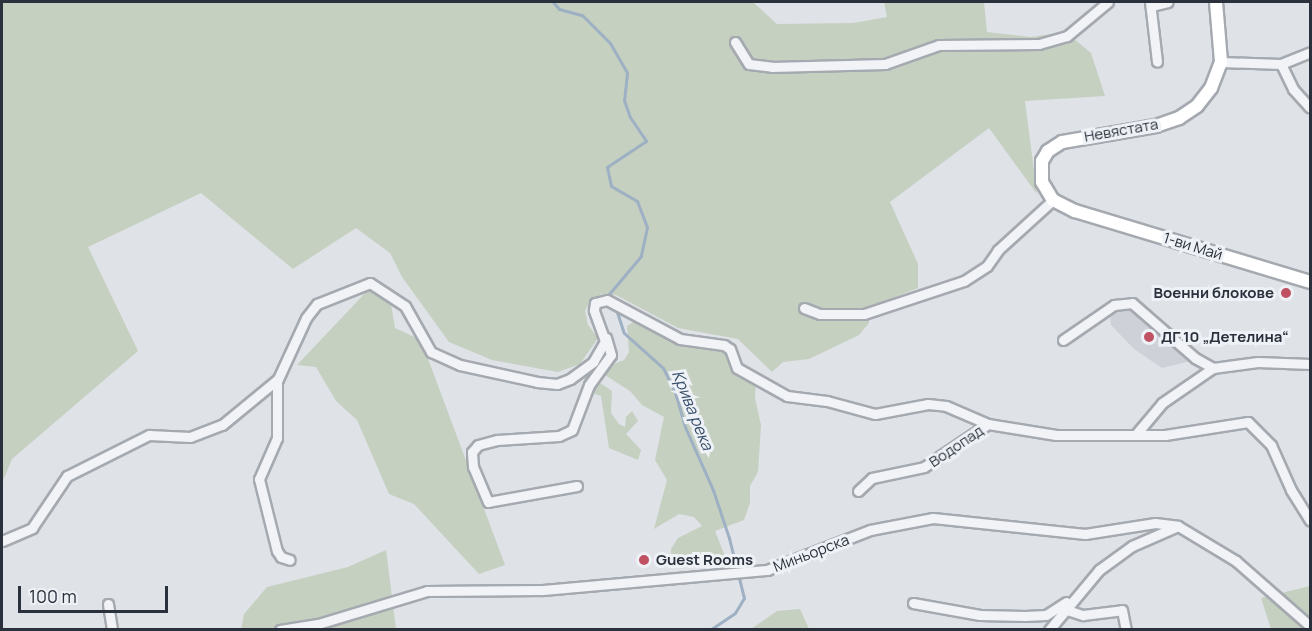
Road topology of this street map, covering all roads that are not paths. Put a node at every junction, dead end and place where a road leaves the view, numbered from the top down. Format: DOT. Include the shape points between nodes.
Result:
graph roads {
  1 [pos="1108,2"];
  2 [pos="1168,2"];
  3 [pos="1216,2"];
  4 [pos="1151,4"];
  5 [pos="735,42"];
  6 [pos="1311,52"];
  7 [pos="1157,62"];
  8 [pos="1221,62"];
  9 [pos="1281,64"];
  10 [pos="1311,108"];
  11 [pos="1053,200"];
  12 [pos="1311,282"];
  13 [pos="804,308"];
  14 [pos="604,336"];
  15 [pos="1063,340"];
  16 [pos="1311,364"];
  17 [pos="1213,368"];
  18 [pos="278,379"];
  19 [pos="988,424"];
  20 [pos="1137,433"];
  21 [pos="578,486"];
  22 [pos="858,491"];
  23 [pos="1311,520"];
  24 [pos="1178,526"];
  25 [pos="2,541"];
  26 [pos="290,560"];
  27 [pos="1074,597"];
  28 [pos="913,603"];
  29 [pos="108,604"];
  30 [pos="1064,609"];
  31 [pos="1311,626"];
  32 [pos="112,630"];
  33 [pos="280,630"];
  34 [pos="1049,630"];
  35 [pos="1126,630"];
  1 -- 5 [label="street" via="1067,36 1039,44 939,45 921,48 907,58 885,64 750,64"];
  2 -- 4 [label="street"];
  3 -- 8 [label="street, Невястата"];
  4 -- 7 [label="street"];
  6 -- 9 [label="street"];
  8 -- 9 [label="street"];
  8 -- 11 [label="street, Невястата" via="1211,88 1197,106 1179,118 1155,126 1087,135 1048,151 1042,161 1042,182"];
  9 -- 10 [label="street" via="1293,89"];
  11 -- 12 [label="street, 1-ви Май" via="1075,211"];
  11 -- 13 [label="street" via="998,250 987,266 964,281 864,314 820,314"];
  14 -- 18 [label="street" via="603,349 593,362 570,379 557,384 500,376 431,352 405,306 370,283 317,304 306,318"];
  14 -- 19 [label="street" via="594,310 595,303 607,300 680,339 730,348 736,368 787,396 827,401 874,414 928,404 946,406"];
  14 -- 21 [label="street" via="611,354 590,385 572,430 559,436 486,442 472,452 473,467 488,502"];
  15 -- 17 [label="street" via="1114,305 1132,303"];
  16 -- 17 [label="street" via="1258,362"];
  17 -- 20 [label="street" via="1162,403"];
  18 -- 25 [label="street" via="241,412 206,434 149,435 67,476 32,528"];
  18 -- 26 [label="street" via="277,438 259,479 277,551 280,557"];
  19 -- 20 [label="street" via="1036,434"];
  19 -- 22 [label="street, Водопад" via="924,467 872,478"];
  20 -- 23 [label="street" via="1183,433 1248,422 1271,445 1291,490"];
  24 -- 27 [label="street" via="1132,546 1099,570"];
  24 -- 31 [label="street, Миньорска" via="1236,561"];
  24 -- 33 [label="street, Миньорска" via="1155,524 1085,534 933,518 914,520 870,530 782,565 748,572 542,590 427,591 318,624"];
  27 -- 28 [label="street" via="1037,616 980,615"];
  27 -- 30 [label="street"];
  29 -- 32 [label="street"];
  30 -- 34 [label="street"];
  30 -- 35 [label="street" via="1083,615 1122,610"];
}
